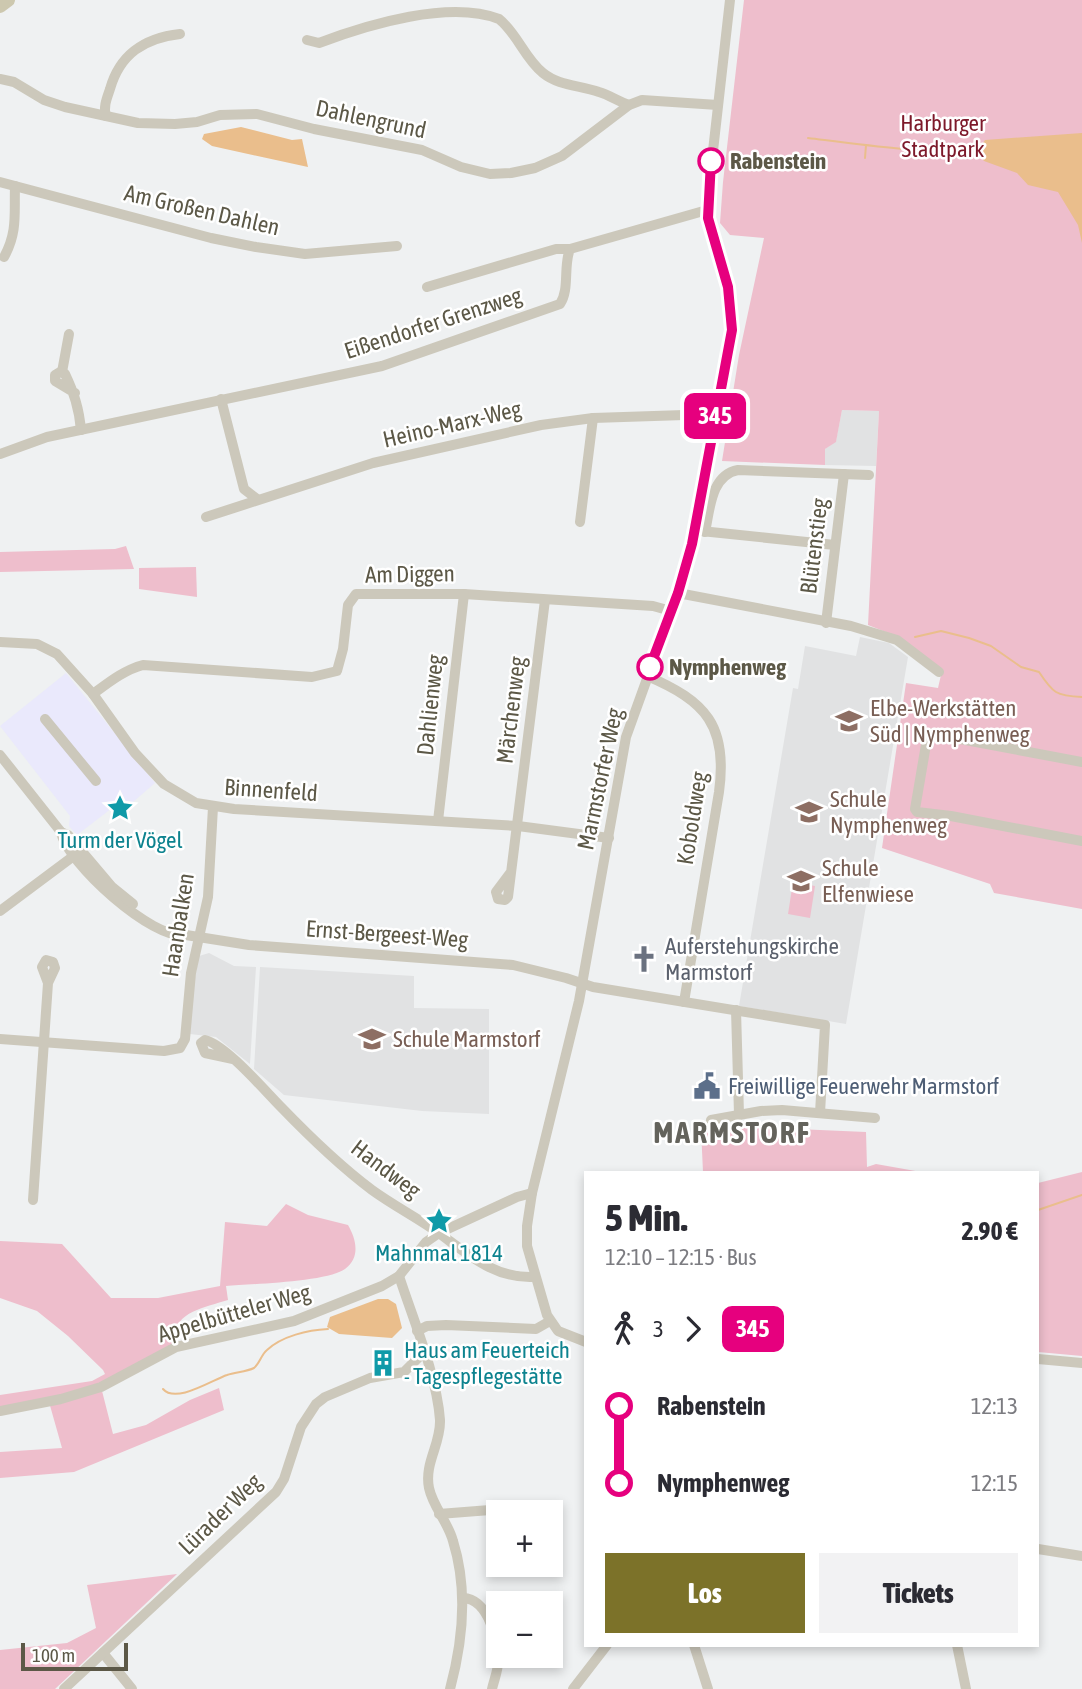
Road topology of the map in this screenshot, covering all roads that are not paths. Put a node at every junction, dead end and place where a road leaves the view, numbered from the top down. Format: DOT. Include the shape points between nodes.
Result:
graph roads {
  1 [pos="8,0"];
  2 [pos="730,0"];
  3 [pos="0,6"];
  4 [pos="180,33"];
  5 [pos="307,40"];
  6 [pos="0,79"];
  7 [pos="718,104"];
  8 [pos="629,105"];
  9 [pos="106,116"];
  10 [pos="0,181"];
  11 [pos="15,186"];
  12 [pos="707,210"];
  13 [pos="397,246"];
  14 [pos="570,249"];
  15 [pos="4,257"];
  16 [pos="427,287"];
  17 [pos="69,334"];
  18 [pos="221,399"];
  19 [pos="715,414"];
  20 [pos="593,418"];
  21 [pos="81,429"];
  22 [pos="0,454"];
  23 [pos="844,474"];
  24 [pos="869,475"];
  25 [pos="257,499"];
  26 [pos="206,517"];
  27 [pos="580,522"];
  28 [pos="699,531"];
  29 [pos="835,545"];
  30 [pos="678,593"];
  31 [pos="464,594"];
  32 [pos="545,600"];
  33 [pos="671,611"];
  34 [pos="826,623"];
  35 [pos="0,642"];
  36 [pos="939,672"];
  37 [pos="647,676"];
  38 [pos="93,694"];
  39 [pos="45,719"];
  40 [pos="0,755"];
  41 [pos="1082,762"];
  42 [pos="96,782"];
  43 [pos="213,807"];
  44 [pos="438,821"];
  45 [pos="518,826"];
  46 [pos="609,838"];
  47 [pos="1082,841"];
  48 [pos="78,852"];
  49 [pos="511,872"];
  50 [pos="0,911"];
  51 [pos="198,938"];
  52 [pos="48,983"];
  53 [pos="583,983"];
  54 [pos="684,1002"];
  55 [pos="736,1010"];
  56 [pos="0,1039"];
  57 [pos="44,1042"];
  58 [pos="233,1059"];
  59 [pos="820,1113"];
  60 [pos="739,1114"];
  61 [pos="874,1118"];
  62 [pos="711,1120"];
  63 [pos="532,1193"];
  64 [pos="33,1200"];
  65 [pos="439,1233"];
  66 [pos="399,1276"];
  67 [pos="534,1277"];
  68 [pos="550,1321"];
  69 [pos="417,1331"];
  70 [pos="584,1341"];
  71 [pos="424,1352"];
  72 [pos="1039,1359"];
  73 [pos="1082,1363"];
  74 [pos="0,1411"];
  75 [pos="486,1510"];
  76 [pos="439,1514"];
  77 [pos="1039,1549"];
  78 [pos="1082,1556"];
  79 [pos="463,1598"];
  80 [pos="605,1647"];
  81 [pos="695,1647"];
  82 [pos="957,1647"];
  83 [pos="103,1653"];
  84 [pos="64,1689"];
  85 [pos="132,1689"];
  86 [pos="450,1689"];
  87 [pos="492,1689"];
  88 [pos="573,1689"];
  89 [pos="708,1689"];
  90 [pos="966,1689"];
  1 -- 3 [label="main road"];
  2 -- 7 [label="street, Marmstorfer Weg"];
  4 -- 9 [label="street" via="130,52 113,79"];
  5 -- 8 [label="street" via="319,43 404,11 472,5 499,20 543,74"];
  6 -- 9 [label="street, Dahlengrund" via="54,103"];
  7 -- 8 [label="street" via="642,100"];
  7 -- 12 [label="street, Marmstorfer Weg"];
  8 -- 9 [label="street, Dahlengrund" via="562,156 535,168 490,174 422,150 257,114 175,124"];
  10 -- 11 [label="street, Am Großen Dahlen"];
  11 -- 13 [label="street, Am Großen Dahlen" via="256,247 304,254"];
  11 -- 15 [label="street" via="14,233"];
  12 -- 14 [label="street, Eißendorfer Grenzweg"];
  12 -- 19 [label="street, Marmstorfer Weg" via="733,323"];
  14 -- 16 [label="street, Eißendorfer Grenzweg" via="556,249"];
  14 -- 18 [label="street, Eißendorfer Grenzweg" via="560,304 382,366"];
  17 -- 21 [label="street" via="62,372 79,404"];
  18 -- 21 [label="street, Eißendorfer Grenzweg"];
  18 -- 25 [label="street" via="244,489"];
  19 -- 20 [label="street, Heino-Marx-Weg"];
  19 -- 28 [label="street, Marmstorfer Weg"];
  20 -- 25 [label="street, Heino-Marx-Weg" via="417,452"];
  20 -- 27 [label="street"];
  21 -- 22 [label="street, Eißendorfer Grenzweg"];
  23 -- 24 [label="street"];
  23 -- 28 [label="street, Marmstorfer Weg" via="727,472 716,486"];
  23 -- 29 [label="street, Blütenstieg"];
  25 -- 26 [label="street, Heino-Marx-Weg"];
  28 -- 29 [label="street"];
  28 -- 30 [label="street, Marmstorfer Weg"];
  29 -- 34 [label="street, Blütenstieg"];
  30 -- 33 [label="street, Marmstorfer Weg"];
  30 -- 34 [label="street"];
  31 -- 32 [label="street, Am Diggen"];
  31 -- 38 [label="street, Am Diggen" via="356,594 348,605 337,671 312,677 143,665"];
  31 -- 44 [label="street, Dahlienweg"];
  32 -- 33 [label="street, Am Diggen"];
  32 -- 45 [label="street, Märchenweg"];
  33 -- 37 [label="street, Marmstorfer Weg"];
  34 -- 36 [label="street" via="897,640"];
  35 -- 38 [label="street, Binnenfeld" via="48,648 66,661"];
  37 -- 46 [label="street, Marmstorfer Weg" via="626,737"];
  37 -- 54 [label="street, Koboldweg" via="676,688 700,708 711,722 721,750 719,793"];
  38 -- 43 [label="street, Binnenfeld" via="135,753 164,784 179,795"];
  39 -- 42 [label="street"];
  40 -- 48 [label="street, Ernst-Bergeest-Weg" via="62,839"];
  41 -- 47 [label="street" via="928,733 915,809"];
  43 -- 44 [label="street, Binnenfeld"];
  43 -- 51 [label="street, Haanbalken" via="208,897"];
  44 -- 45 [label="street, Binnenfeld"];
  45 -- 46 [label="street, Binnenfeld"];
  45 -- 49 [label="street, Märchenweg"];
  46 -- 53 [label="street, Marmstorfer Weg"];
  48 -- 50 [label="street"];
  48 -- 51 [label="street, Ernst-Bergeest-Weg" via="108,893 127,909 162,929"];
  51 -- 53 [label="street, Ernst-Bergeest-Weg" via="513,965"];
  51 -- 57 [label="street, Haanbalken" via="180,1048"];
  52 -- 57 [label="street"];
  53 -- 54 [label="street, Ernst-Bergeest-Weg"];
  53 -- 63 [label="street, Marmstorfer Weg"];
  54 -- 55 [label="street, Ernst-Bergeest-Weg"];
  55 -- 59 [label="street, Ernst-Bergeest-Weg" via="825,1025"];
  55 -- 60 [label="street"];
  56 -- 57 [label="street"];
  57 -- 64 [label="street"];
  58 -- 65 [label="street, Handweg" via="372,1189"];
  59 -- 60 [label="street"];
  59 -- 61 [label="street"];
  60 -- 62 [label="street"];
  63 -- 65 [label="street"];
  63 -- 67 [label="street, Marmstorfer Weg" via="527,1235"];
  65 -- 66 [label="street"];
  65 -- 67 [label="street, Handweg" via="480,1264 516,1277"];
  66 -- 69 [label="street"];
  66 -- 74 [label="street, Appelbütteler Weg" via="294,1321 176,1347 101,1387"];
  67 -- 68 [label="street, Marmstorfer Weg"];
  68 -- 69 [label="street" via="536,1329 446,1325"];
  68 -- 70 [label="street" via="560,1332"];
  69 -- 71 [label="street"];
  71 -- 76 [label="street" via="440,1418 427,1468"];
  71 -- 83 [label="street, Lürader Weg" via="404,1372 370,1378 316,1405 301,1427 276,1492"];
  72 -- 73 [label="street"];
  75 -- 76 [label="street"];
  76 -- 79 [label="street" via="453,1538"];
  77 -- 78 [label="street"];
  79 -- 86 [label="street"];
  79 -- 87 [label="street" via="479,1605 493,1633 498,1663"];
  80 -- 88 [label="street"];
  81 -- 89 [label="street"];
  82 -- 90 [label="street"];
  83 -- 84 [label="street, Lürader Weg"];
  83 -- 85 [label="street"];
}
